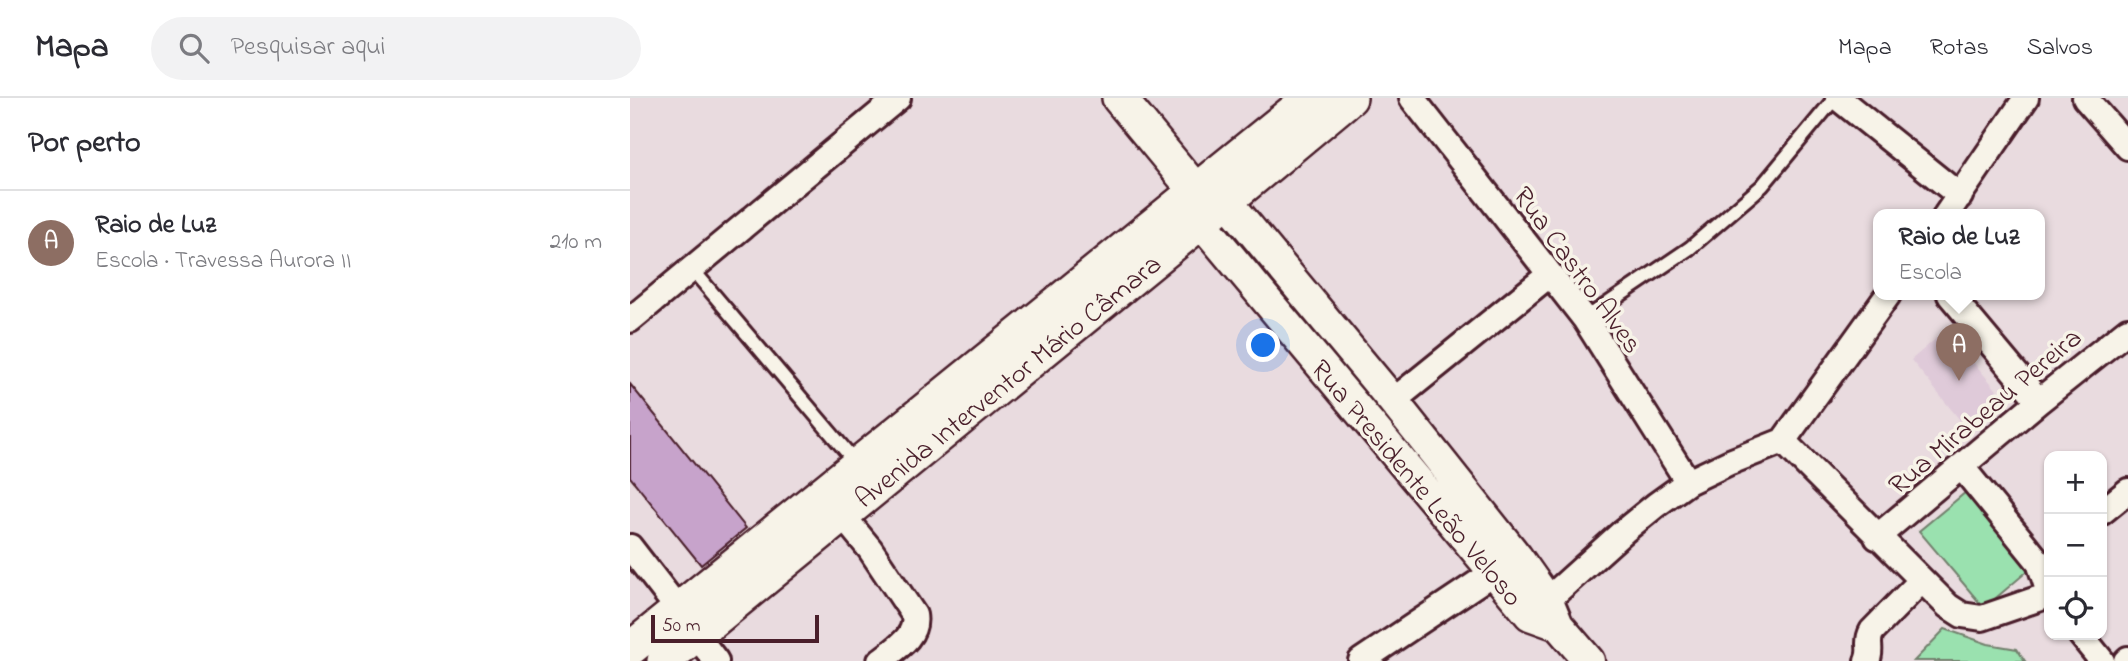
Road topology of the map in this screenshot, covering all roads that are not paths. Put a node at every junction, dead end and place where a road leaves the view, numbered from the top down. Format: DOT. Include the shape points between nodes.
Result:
graph roads {
  1 [pos="898,98"];
  2 [pos="1119,98"];
  3 [pos="1310,98"];
  4 [pos="1350,98"];
  5 [pos="1412,98"];
  6 [pos="1837,98"];
  7 [pos="2026,98"];
  8 [pos="2085,98"];
  9 [pos="2128,147"];
  10 [pos="1227,201"];
  11 [pos="1198,206"];
  12 [pos="1953,206"];
  13 [pos="692,269"];
  14 [pos="1549,275"];
  15 [pos="1884,300"];
  16 [pos="1954,300"];
  17 [pos="1585,319"];
  18 [pos="630,320"];
  19 [pos="2128,330"];
  20 [pos="1393,401"];
  21 [pos="2039,401"];
  22 [pos="1783,441"];
  23 [pos="857,464"];
  24 [pos="1961,466"];
  25 [pos="1688,482"];
  26 [pos="2128,491"];
  27 [pos="2107,508"];
  28 [pos="842,515"];
  29 [pos="1877,537"];
  30 [pos="630,547"];
  31 [pos="2044,558"];
  32 [pos="1494,572"];
  33 [pos="1920,581"];
  34 [pos="2044,596"];
  35 [pos="1545,614"];
  36 [pos="687,622"];
  37 [pos="2085,640"];
  38 [pos="630,649"];
  39 [pos="664,661"];
  40 [pos="716,661"];
  41 [pos="880,661"];
  42 [pos="1361,661"];
  43 [pos="1589,661"];
  44 [pos="1867,661"];
  45 [pos="2102,661"];
  1 -- 13 [label="street"];
  2 -- 11 [label="main road, Rua Presidente Leão Veloso"];
  3 -- 11 [label="main road, Avenida Interventor Mário Câmara"];
  4 -- 10 [label="main road"];
  5 -- 14 [label="street, Rua Castro Alves"];
  6 -- 12 [label="street"];
  6 -- 17 [label="lane" via="1762,186 1690,248"];
  7 -- 12 [label="street"];
  8 -- 9 [label="street"];
  10 -- 11 [label="main road"];
  10 -- 20 [label="street, Rua Presidente Leão Veloso"];
  11 -- 23 [label="main road, Avenida Interventor Mário Câmara"];
  11 -- 28 [label="main road, Avenida Interventor Mário Câmara"];
  11 -- 32 [label="street, Rua Presidente Leão Veloso"];
  13 -- 18 [label="street"];
  13 -- 23 [label="lane"];
  14 -- 17 [label="street, Rua Castro Alves"];
  14 -- 20 [label="street"];
  15 -- 22 [label="street"];
  16 -- 21 [label="street"];
  17 -- 25 [label="street, Rua Castro Alves"];
  19 -- 21 [label="street, Rua Mirabeau Pereira"];
  20 -- 35 [label="street, Rua Presidente Leão Veloso" via="1517,557"];
  21 -- 24 [label="street, Rua Mirabeau Pereira"];
  22 -- 25 [label="street"];
  22 -- 29 [label="street"];
  23 -- 36 [label="main road, Avenida Interventor Mário Câmara"];
  24 -- 29 [label="street, Rua Mirabeau Pereira"];
  24 -- 31 [label="street"];
  25 -- 35 [label="street" via="1624,531"];
  26 -- 27 [label="street"];
  28 -- 36 [label="main road, Avenida Interventor Mário Câmara"];
  28 -- 41 [label="street" via="870,549 916,622 912,634"];
  29 -- 33 [label="street"];
  30 -- 36 [label="street"];
  32 -- 35 [label="street, Rua Presidente Leão Veloso"];
  32 -- 42 [label="street"];
  33 -- 34 [label="street" via="1955,611 1972,618"];
  33 -- 44 [label="street" via="1872,631"];
  35 -- 43 [label="street, Rua Presidente Leão Veloso"];
  36 -- 38 [label="main road, Avenida Interventor Mário Câmara"];
  36 -- 39 [label="main road, Avenida Interventor Mário Câmara"];
  36 -- 40 [label="street"];
  37 -- 45 [label="street"];
}
